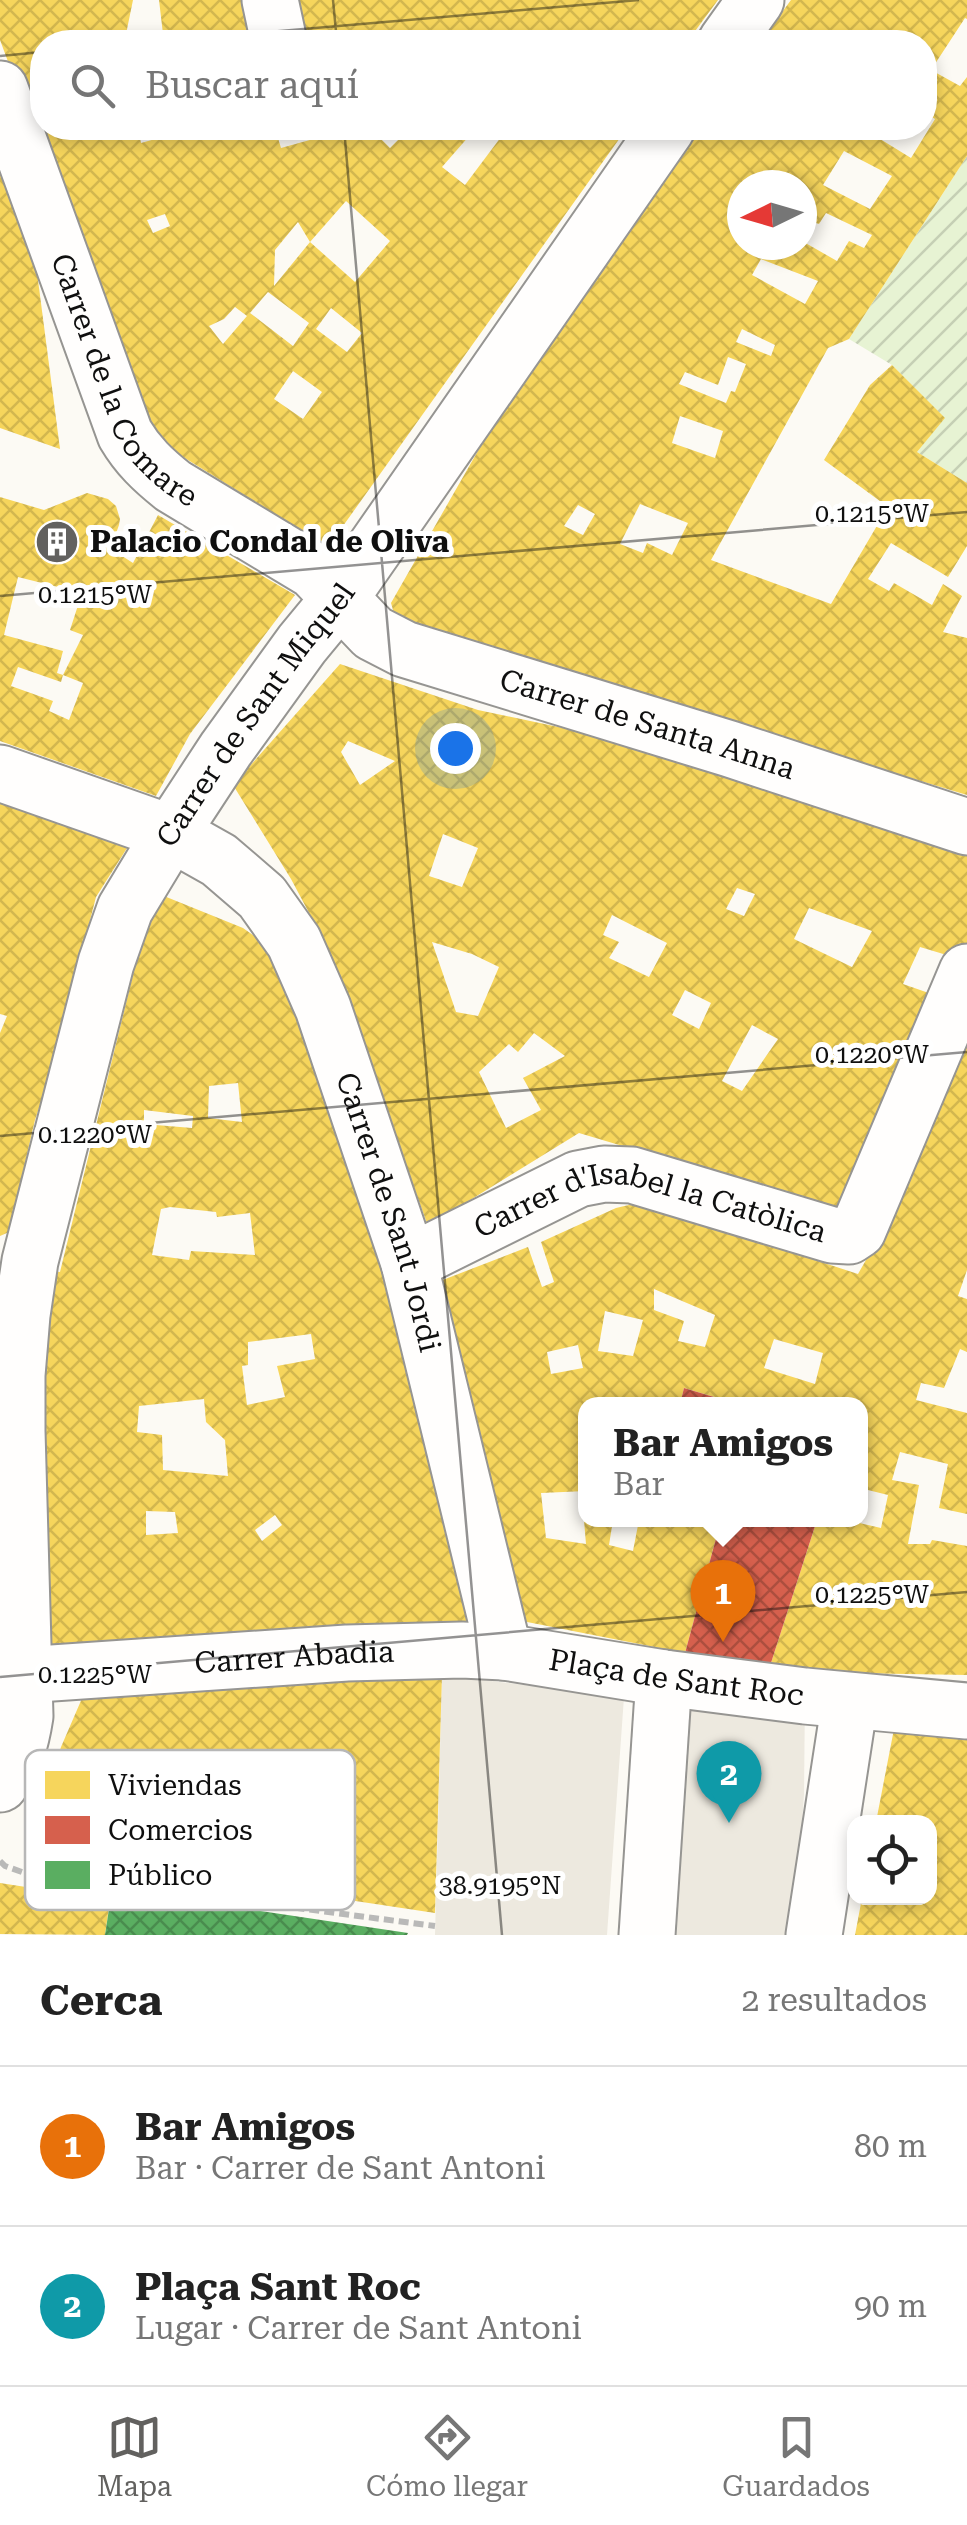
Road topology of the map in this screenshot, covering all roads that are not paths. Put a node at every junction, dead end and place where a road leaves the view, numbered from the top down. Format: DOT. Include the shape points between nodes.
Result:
graph roads {
  1 [pos="270,0"];
  2 [pos="756,0"];
  3 [pos="276,30"];
  4 [pos="735,30"];
  5 [pos="0,90"];
  6 [pos="659,140"];
  7 [pos="340,598"];
  8 [pos="0,773"];
  9 [pos="967,827"];
  10 [pos="170,833"];
  11 [pos="967,972"];
  12 [pos="15,1257"];
  13 [pos="409,1263"];
  14 [pos="504,1652"];
  15 [pos="12,1669"];
  16 [pos="664,1678"];
  17 [pos="850,1700"];
  18 [pos="967,1712"];
  19 [pos="7,1773"];
  20 [pos="647,1935"];
  21 [pos="814,1935"];
  1 -- 3 [label="street"];
  2 -- 4 [label="street"];
  5 -- 7 [label="street, Carrer de la Comare" via="136,454 174,486 314,571"];
  6 -- 7 [label="street, Carrer de Sant Miquel"];
  7 -- 9 [label="street, Carrer de Santa Anna" via="373,633 404,650"];
  7 -- 10 [label="street, Carrer de Sant Miquel"];
  8 -- 10 [label="street, Carrer de Sant Jordi"];
  10 -- 12 [label="street, Carrer de Sant Miquel" via="125,909"];
  10 -- 13 [label="street, Carrer de Sant Jordi" via="238,874 294,942 323,1008"];
  11 -- 13 [label="street, Carrer d'Isabel la Catòlica" via="858,1230 849,1236 632,1175 604,1174 578,1179"];
  12 -- 15 [label="street, Carrer de Sant Miquel" via="22,1315"];
  13 -- 14 [label="street, Carrer de Sant Jordi"];
  14 -- 15 [label="street, Carrer Abadia" via="412,1650"];
  14 -- 16 [label="street, Plaça de Sant Roc"];
  15 -- 19 [label="street, Carrer de Sant Miquel" via="25,1716"];
  16 -- 17 [label="street, Plaça de Sant Roc"];
  16 -- 20 [label="street"];
  17 -- 18 [label="street, Plaça de Sant Roc"];
  17 -- 21 [label="street"];
}
